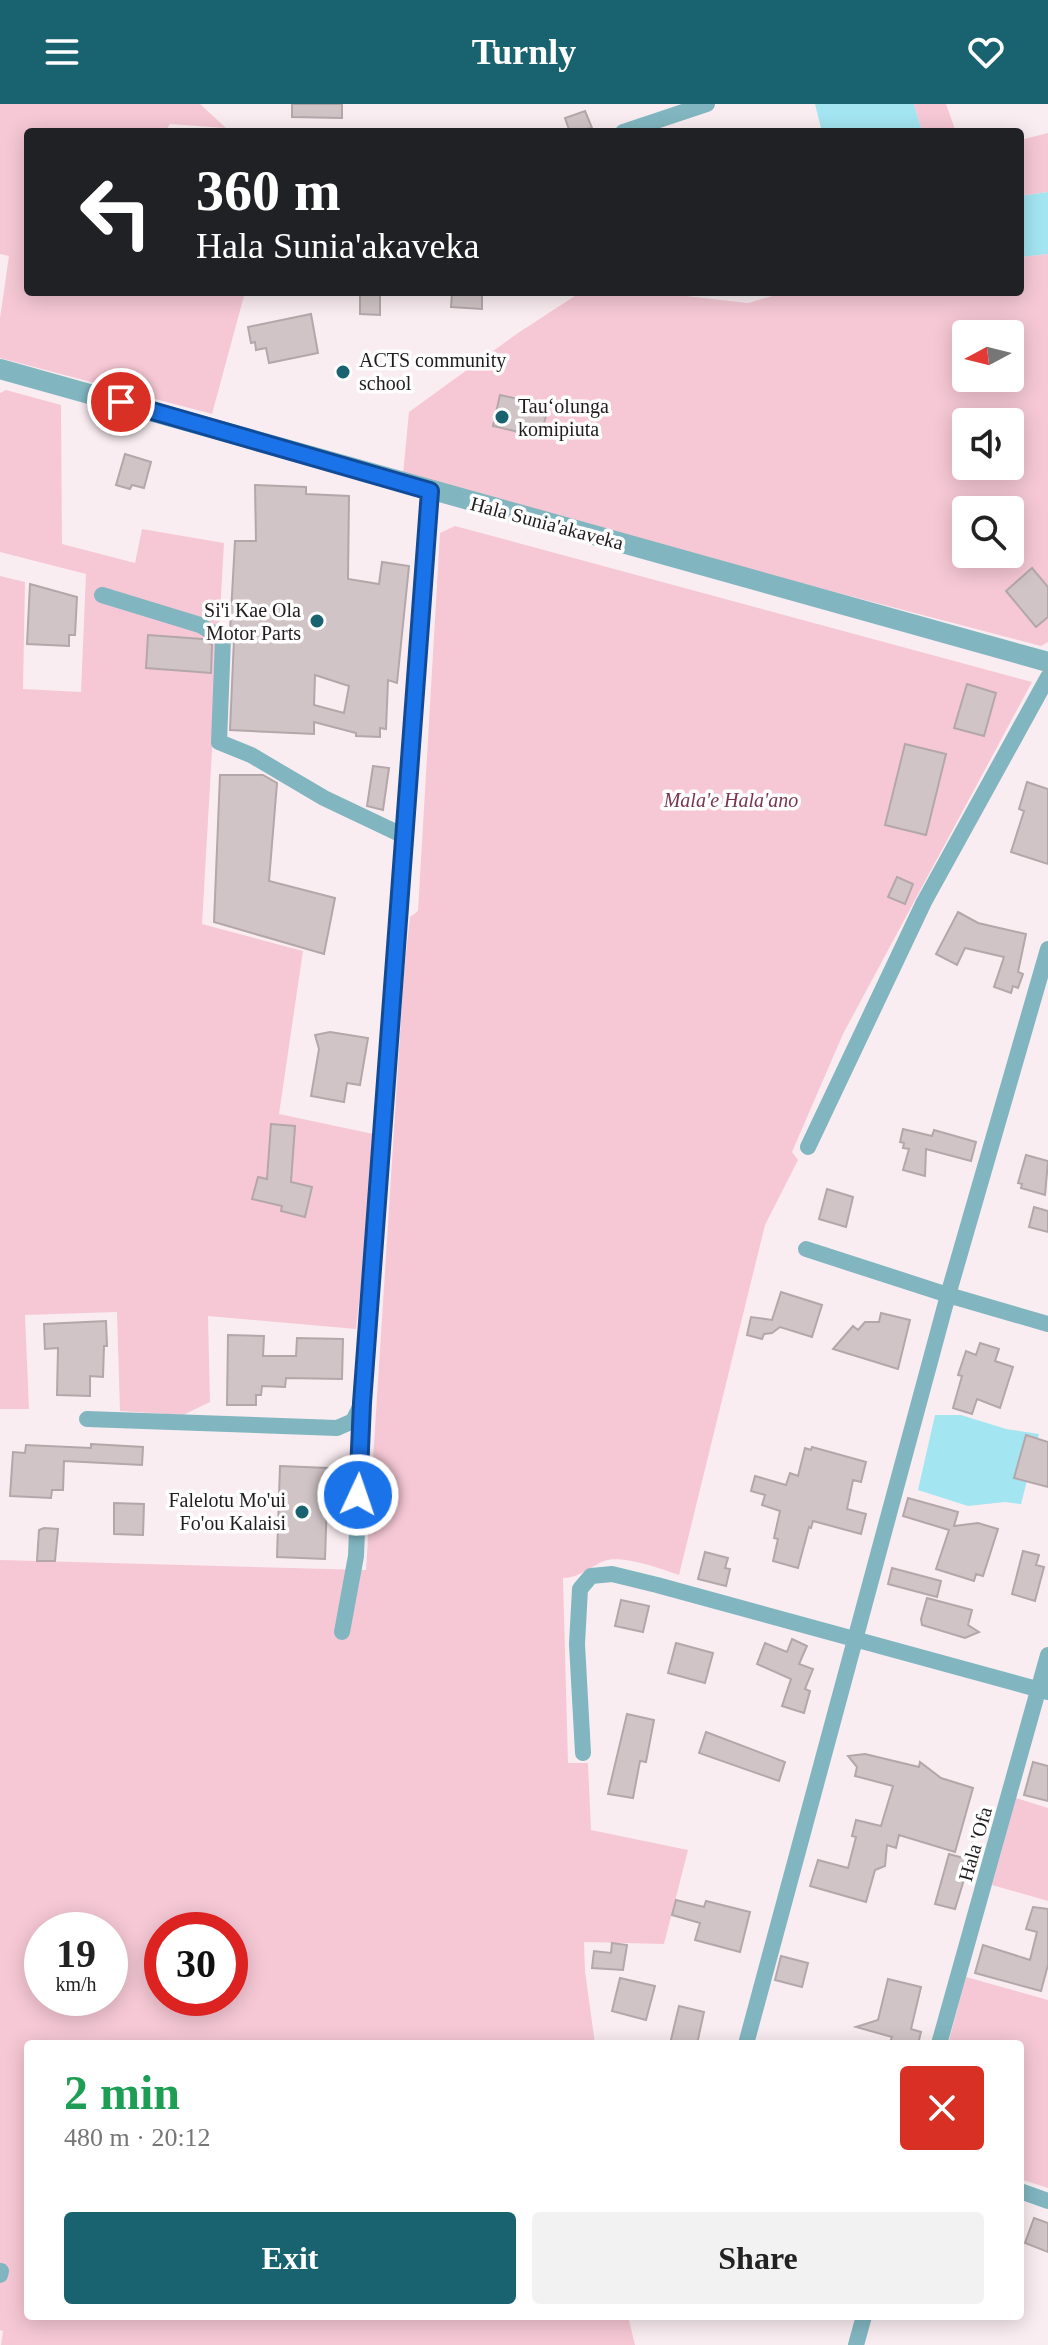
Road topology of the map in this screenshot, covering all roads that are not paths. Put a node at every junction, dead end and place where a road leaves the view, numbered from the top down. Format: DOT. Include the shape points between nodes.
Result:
graph roads {
  1 [pos="707,104"];
  2 [pos="635,128"];
  3 [pos="0,369"];
  4 [pos="430,491"];
  5 [pos="102,595"];
  6 [pos="1048,662"];
  7 [pos="1048,677"];
  8 [pos="404,836"];
  9 [pos="1048,949"];
  10 [pos="1042,993"];
  11 [pos="808,1147"];
  12 [pos="806,1249"];
  13 [pos="948,1295"];
  14 [pos="1048,1324"];
  15 [pos="362,1403"];
  16 [pos="87,1419"];
  17 [pos="342,1632"];
  18 [pos="855,1640"];
  19 [pos="1048,1655"];
  20 [pos="1043,1690"];
  21 [pos="583,1753"];
  22 [pos="747,2040"];
  23 [pos="940,2040"];
  24 [pos="1024,2192"];
  25 [pos="1048,2201"];
  26 [pos="863,2320"];
  27 [pos="856,2345"];
  1 -- 2 [label="street"];
  3 -- 4 [label="street, Hala Sunia'akaveka"];
  4 -- 6 [label="street, Hala Sunia'akaveka"];
  4 -- 8 [label="street"];
  5 -- 8 [label="street" via="200,625 223,639 219,742"];
  7 -- 11 [label="street" via="924,902"];
  8 -- 15 [label="street"];
  9 -- 10 [label="street"];
  10 -- 13 [label="street"];
  12 -- 13 [label="street"];
  13 -- 14 [label="street"];
  13 -- 18 [label="street"];
  15 -- 16 [label="street" via="353,1421 337,1428"];
  15 -- 17 [label="street" via="356,1556"];
  18 -- 20 [label="street"];
  18 -- 21 [label="street" via="612,1574 591,1576 580,1589 577,1644"];
  18 -- 22 [label="street"];
  19 -- 20 [label="street, Hala 'Ofa"];
  20 -- 23 [label="street, Hala 'Ofa"];
  24 -- 25 [label="street"];
  26 -- 27 [label="street"];
}
